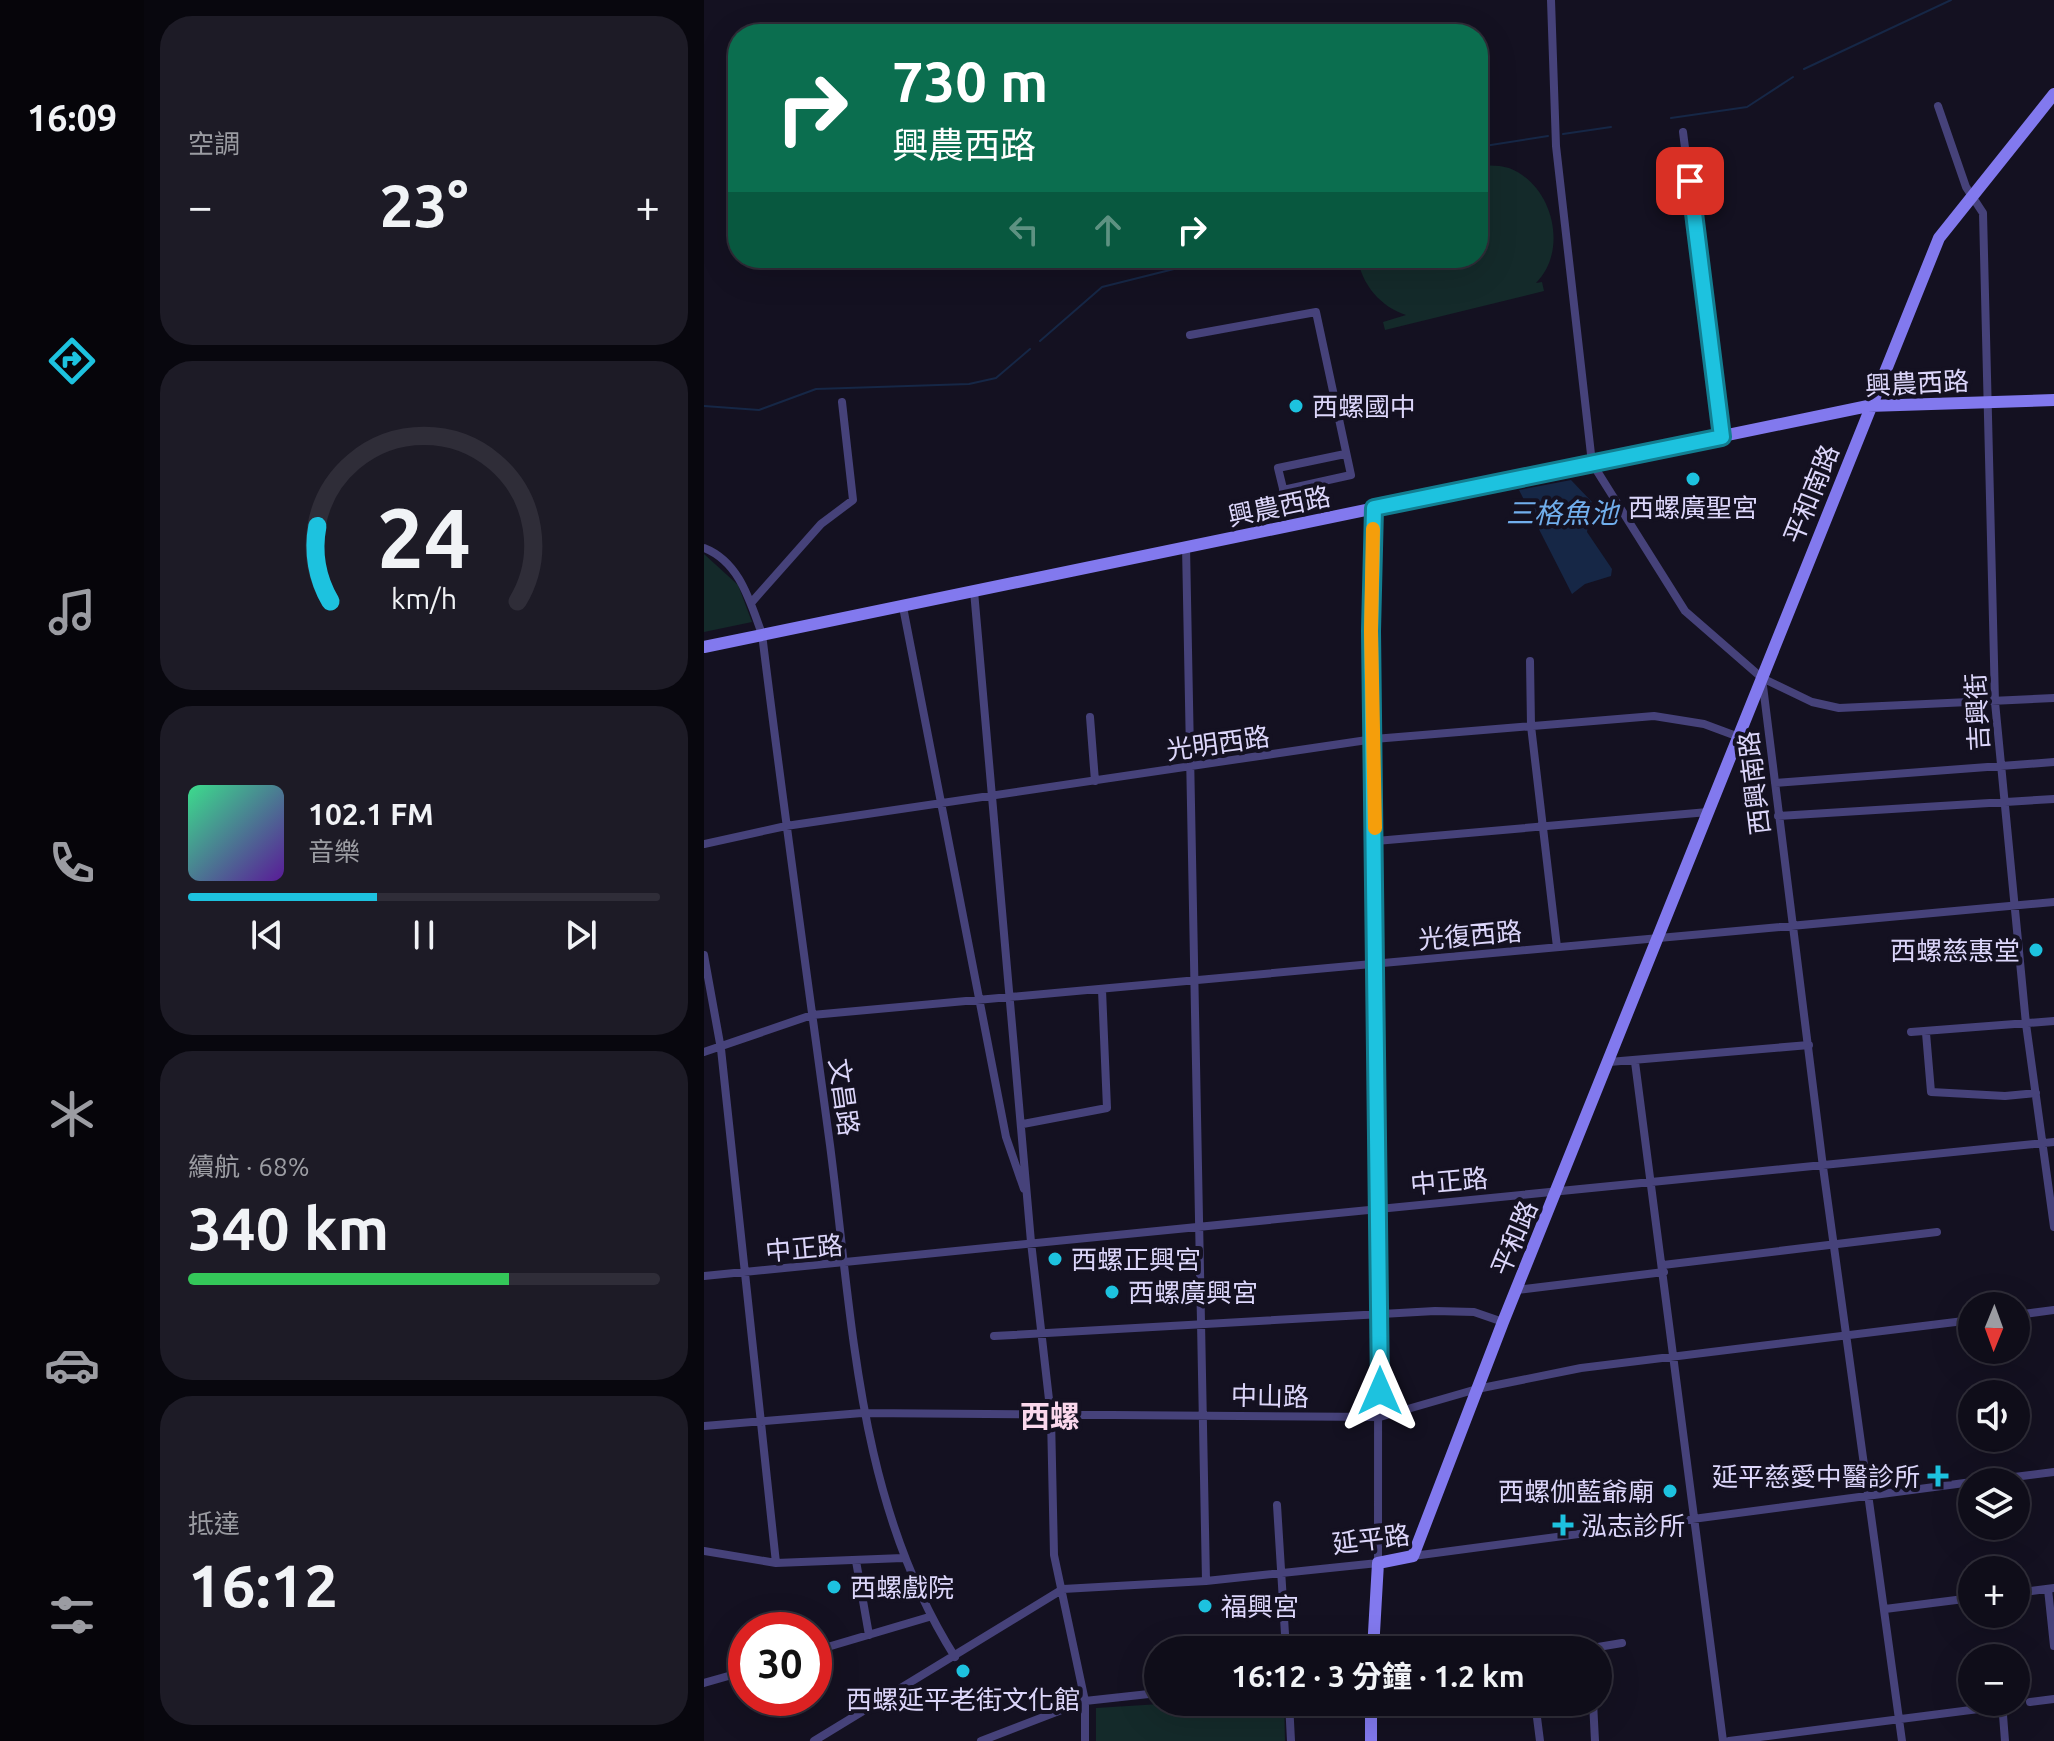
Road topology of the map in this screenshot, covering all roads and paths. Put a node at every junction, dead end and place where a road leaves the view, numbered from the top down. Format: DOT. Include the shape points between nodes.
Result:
graph roads {
  1 [pos="1551,0"];
  2 [pos="2054,94"];
  3 [pos="1938,106"];
  4 [pos="1683,132"];
  5 [pos="1973,193"];
  6 [pos="1190,335"];
  7 [pos="2054,400"];
  8 [pos="842,402"];
  9 [pos="1987,402"];
  10 [pos="1868,406"];
  11 [pos="1722,437"];
  12 [pos="1345,454"];
  13 [pos="1592,463"];
  14 [pos="1283,490"];
  15 [pos="1287,505"];
  16 [pos="1374,508"];
  17 [pos="1186,546"];
  18 [pos="704,548"];
  19 [pos="974,591"];
  20 [pos="751,603"];
  21 [pos="903,607"];
  22 [pos="762,634"];
  23 [pos="704,647"];
  24 [pos="1530,661"];
  25 [pos="1762,678"];
  26 [pos="2054,698"];
  27 [pos="1995,702"];
  28 [pos="1090,717"];
  29 [pos="1531,726"];
  30 [pos="1739,737"];
  31 [pos="1374,739"];
  32 [pos="2054,762"];
  33 [pos="2001,766"];
  34 [pos="1191,767"];
  35 [pos="1095,781"];
  36 [pos="1775,783"];
  37 [pos="992,797"];
  38 [pos="2054,799"];
  39 [pos="941,803"];
  40 [pos="2003,803"];
  41 [pos="1708,812"];
  42 [pos="1778,816"];
  43 [pos="786,826"];
  44 [pos="1543,826"];
  45 [pos="1376,841"];
  46 [pos="704,844"];
  47 [pos="2054,902"];
  48 [pos="2014,905"];
  49 [pos="1792,925"];
  50 [pos="1657,938"];
  51 [pos="1557,947"];
  52 [pos="704,955"];
  53 [pos="1376,964"];
  54 [pos="1196,981"];
  55 [pos="1102,990"];
  56 [pos="1011,997"];
  57 [pos="981,1000"];
  58 [pos="812,1015"];
  59 [pos="2054,1021"];
  60 [pos="2026,1024"];
  61 [pos="1911,1032"];
  62 [pos="1926,1033"];
  63 [pos="1809,1045"];
  64 [pos="721,1049"];
  65 [pos="704,1052"];
  66 [pos="1609,1062"];
  67 [pos="1635,1062"];
  68 [pos="2036,1093"];
  69 [pos="1023,1124"];
  70 [pos="2054,1142"];
  71 [pos="2042,1143"];
  72 [pos="1823,1167"];
  73 [pos="1652,1181"];
  74 [pos="1558,1190"];
  75 [pos="1028,1203"];
  76 [pos="1376,1209"];
  77 [pos="1198,1226"];
  78 [pos="2054,1227"];
  79 [pos="1937,1232"];
  80 [pos="1031,1242"];
  81 [pos="1835,1244"];
  82 [pos="846,1264"];
  83 [pos="1663,1269"];
  84 [pos="745,1273"];
  85 [pos="704,1276"];
  86 [pos="1517,1290"];
  87 [pos="2054,1310"];
  88 [pos="2030,1313"];
  89 [pos="1380,1316"];
  90 [pos="1503,1322"];
  91 [pos="1958,1322"];
  92 [pos="1199,1326"];
  93 [pos="1041,1331"];
  94 [pos="994,1336"];
  95 [pos="1849,1336"];
  96 [pos="1674,1356"];
  97 [pos="1477,1389"];
  98 [pos="862,1413"];
  99 [pos="1203,1415"];
  100 [pos="1051,1417"];
  101 [pos="1380,1417"];
  102 [pos="759,1421"];
  103 [pos="704,1426"];
  104 [pos="2054,1472"];
  105 [pos="2030,1475"];
  106 [pos="1958,1484"];
  107 [pos="1870,1496"];
  108 [pos="1277,1505"];
  109 [pos="1694,1517"];
  110 [pos="704,1551"];
  111 [pos="1413,1556"];
  112 [pos="903,1558"];
  113 [pos="856,1561"];
  114 [pos="776,1563"];
  115 [pos="1378,1563"];
  116 [pos="1280,1571"];
  117 [pos="1206,1581"];
  118 [pos="2051,1588"];
  119 [pos="1063,1589"];
  120 [pos="2030,1591"];
  121 [pos="1958,1600"];
  122 [pos="1885,1609"];
  123 [pos="929,1617"];
  124 [pos="869,1635"];
  125 [pos="1285,1636"];
  126 [pos="1374,1636"];
  127 [pos="1622,1643"];
  128 [pos="1612,1645"];
  129 [pos="832,1646"];
  130 [pos="2054,1646"];
  131 [pos="955,1657"];
  132 [pos="728,1676"];
  133 [pos="704,1683"];
  134 [pos="1144,1695"];
  135 [pos="2054,1699"];
  136 [pos="1085,1701"];
  137 [pos="2030,1702"];
  138 [pos="1958,1711"];
  139 [pos="1290,1716"];
  140 [pos="1371,1716"];
  141 [pos="1537,1716"];
  142 [pos="1594,1716"];
  143 [pos="2003,1716"];
  144 [pos="1899,1717"];
  145 [pos="814,1741"];
  146 [pos="981,1741"];
  147 [pos="1085,1741"];
  148 [pos="1291,1741"];
  149 [pos="1371,1741"];
  150 [pos="1540,1741"];
  151 [pos="1595,1741"];
  152 [pos="1726,1741"];
  153 [pos="1902,1741"];
  154 [pos="2005,1741"];
  1 -- 13 [label="street" via="1555,124"];
  2 -- 5 [label="main road, 平和南路"];
  3 -- 5 [label="street, 吉興街" via="1966,187"];
  4 -- 11 [label="street"];
  5 -- 9 [label="street, 吉興街" via="1983,213"];
  5 -- 10 [label="main road, 平和南路" via="1939,238"];
  6 -- 12 [label="street" via="1316,312"];
  7 -- 9 [label="main road, 興農西路"];
  8 -- 20 [label="street" via="853,500 821,524"];
  9 -- 10 [label="main road, 興農西路"];
  9 -- 27 [label="street, 吉興街"];
  10 -- 11 [label="main road, 興農西路"];
  10 -- 25 [label="main road, 平和南路"];
  11 -- 13 [label="main road, 興農西路"];
  12 -- 14 [label="street" via="1278,468"];
  12 -- 14 [label="street" via="1351,475"];
  13 -- 16 [label="main road, 興農西路"];
  13 -- 25 [label="street" via="1685,611"];
  14 -- 15 [label="street"];
  16 -- 17 [label="main road, 興農西路"];
  16 -- 31 [label="street"];
  17 -- 19 [label="main road, 興農西路"];
  17 -- 34 [label="street"];
  18 -- 20 [label="street, 文昌路" via="743,582"];
  19 -- 21 [label="main road, 興農西路"];
  19 -- 37 [label="street"];
  20 -- 22 [label="street, 文昌路"];
  21 -- 22 [label="main road, 興農西路"];
  21 -- 39 [label="street"];
  22 -- 23 [label="main road, 興農西路"];
  22 -- 43 [label="street, 文昌路"];
  24 -- 29 [label="street"];
  25 -- 27 [label="street" via="1812,702 1839,708"];
  25 -- 30 [label="main road, 平和南路"];
  25 -- 36 [label="street, 西興南路"];
  26 -- 27 [label="street"];
  27 -- 33 [label="street, 吉興街"];
  28 -- 35 [label="street"];
  29 -- 30 [label="street, 光明西路" via="1654,716 1679,718"];
  29 -- 31 [label="street, 光明西路"];
  29 -- 44 [label="street"];
  30 -- 41 [label="main road, 平和南路"];
  31 -- 34 [label="street, 光明西路"];
  31 -- 45 [label="street"];
  32 -- 33 [label="street"];
  33 -- 36 [label="street"];
  33 -- 40 [label="street, 吉興街"];
  34 -- 35 [label="street, 光明西路"];
  34 -- 54 [label="street"];
  35 -- 37 [label="street, 光明西路"];
  36 -- 42 [label="street, 西興南路"];
  37 -- 39 [label="street, 光明西路"];
  37 -- 56 [label="street"];
  38 -- 40 [label="street"];
  39 -- 43 [label="street, 光明西路"];
  39 -- 57 [label="street"];
  40 -- 42 [label="street"];
  40 -- 48 [label="street, 吉興街"];
  41 -- 44 [label="street"];
  41 -- 50 [label="main road, 平和南路"];
  42 -- 49 [label="street, 西興南路"];
  43 -- 46 [label="street, 光明西路"];
  43 -- 58 [label="street, 文昌路"];
  44 -- 45 [label="street"];
  44 -- 51 [label="street"];
  45 -- 53 [label="street"];
  47 -- 48 [label="street, 光復西路"];
  48 -- 49 [label="street, 光復西路"];
  48 -- 60 [label="street, 吉興街"];
  49 -- 50 [label="street, 光復西路"];
  49 -- 63 [label="street, 西興南路"];
  50 -- 51 [label="street, 光復西路"];
  50 -- 66 [label="main road, 平和路"];
  51 -- 53 [label="street, 光復西路"];
  52 -- 64 [label="street"];
  53 -- 54 [label="street, 光復西路"];
  53 -- 76 [label="street"];
  54 -- 55 [label="street, 光復西路"];
  54 -- 77 [label="street"];
  55 -- 56 [label="street, 光復西路"];
  55 -- 69 [label="street" via="1107,1108"];
  56 -- 57 [label="street, 光復西路"];
  56 -- 69 [label="street"];
  57 -- 58 [label="street, 光復西路"];
  57 -- 75 [label="street" via="1006,1137"];
  58 -- 64 [label="street, 光復西路"];
  58 -- 82 [label="street, 文昌路"];
  59 -- 60 [label="street"];
  60 -- 62 [label="street"];
  60 -- 68 [label="street, 吉興街"];
  61 -- 62 [label="street"];
  62 -- 68 [label="street" via="1931,1092"];
  63 -- 67 [label="street"];
  63 -- 72 [label="street, 西興南路"];
  64 -- 65 [label="street, 光復西路"];
  64 -- 84 [label="street"];
  66 -- 67 [label="street"];
  66 -- 74 [label="main road, 平和路"];
  67 -- 73 [label="street"];
  68 -- 71 [label="street, 吉興街"];
  69 -- 75 [label="street"];
  70 -- 71 [label="street, 中正路"];
  71 -- 72 [label="street, 中正路"];
  71 -- 78 [label="street, 吉興街"];
  72 -- 73 [label="street, 中正路"];
  72 -- 81 [label="street, 西興南路"];
  73 -- 74 [label="street, 中正路"];
  73 -- 83 [label="street"];
  74 -- 76 [label="street, 中正路"];
  74 -- 86 [label="main road, 平和路"];
  75 -- 80 [label="street"];
  76 -- 77 [label="street, 中正路"];
  76 -- 89 [label="street"];
  77 -- 80 [label="street, 中正路"];
  77 -- 92 [label="street"];
  79 -- 81 [label="street"];
  80 -- 82 [label="street, 中正路"];
  80 -- 93 [label="street"];
  81 -- 83 [label="street"];
  81 -- 95 [label="street, 西興南路"];
  82 -- 84 [label="street, 中正路"];
  82 -- 98 [label="street, 文昌路"];
  83 -- 86 [label="street"];
  83 -- 96 [label="street"];
  84 -- 85 [label="street, 中正路"];
  84 -- 102 [label="street"];
  86 -- 90 [label="main road, 平和路"];
  87 -- 88 [label="street"];
  89 -- 90 [label="street" via="1474,1312"];
  89 -- 92 [label="street"];
  89 -- 101 [label="street"];
  90 -- 97 [label="main road, 平和路"];
  91 -- 95 [label="street, 中山路"];
  92 -- 93 [label="street"];
  92 -- 99 [label="street"];
  93 -- 94 [label="street"];
  93 -- 100 [label="street"];
  95 -- 96 [label="street, 中山路"];
  95 -- 107 [label="street, 西興南路"];
  96 -- 97 [label="street, 中山路"];
  96 -- 109 [label="street"];
  97 -- 101 [label="street, 中山路"];
  97 -- 111 [label="main road, 平和路"];
  98 -- 100 [label="street, 中山路"];
  98 -- 102 [label="street, 中山路"];
  98 -- 112 [label="street, 文昌路"];
  99 -- 100 [label="street, 中山路"];
  99 -- 101 [label="street, 中山路"];
  99 -- 117 [label="street"];
  100 -- 119 [label="street" via="1054,1555"];
  101 -- 115 [label="street"];
  102 -- 103 [label="street, 中山路"];
  102 -- 114 [label="street"];
  104 -- 105 [label="street, 延平路"];
  106 -- 107 [label="street, 延平路"];
  107 -- 109 [label="street, 延平路"];
  107 -- 122 [label="street, 西興南路"];
  108 -- 116 [label="street"];
  109 -- 111 [label="street, 延平路"];
  109 -- 152 [label="street"];
  110 -- 114 [label="street"];
  111 -- 115 [label="main road, 延平路"];
  112 -- 113 [label="street"];
  112 -- 123 [label="street, 文昌路"];
  113 -- 114 [label="street"];
  113 -- 124 [label="street"];
  115 -- 116 [label="street, 延平路"];
  115 -- 126 [label="main road"];
  116 -- 117 [label="street, 延平路"];
  116 -- 125 [label="street"];
  117 -- 119 [label="street, 延平路"];
  118 -- 120 [label="street"];
  118 -- 130 [label="street"];
  119 -- 131 [label="street, 延平路"];
  119 -- 136 [label="street"];
  121 -- 122 [label="street"];
  122 -- 144 [label="street, 西興南路"];
  123 -- 124 [label="street"];
  123 -- 131 [label="street, 文昌路"];
  124 -- 129 [label="street"];
  127 -- 128 [label="street"];
  131 -- 145 [label="street, 延平路"];
  132 -- 133 [label="street"];
  134 -- 136 [label="street"];
  135 -- 137 [label="street"];
  136 -- 146 [label="street"];
  136 -- 147 [label="street"];
  138 -- 144 [label="street"];
  139 -- 148 [label="street"];
  140 -- 149 [label="main road"];
  141 -- 150 [label="street"];
  142 -- 151 [label="street"];
  143 -- 154 [label="street"];
  144 -- 152 [label="street"];
  144 -- 153 [label="street, 西興南路"];
}
